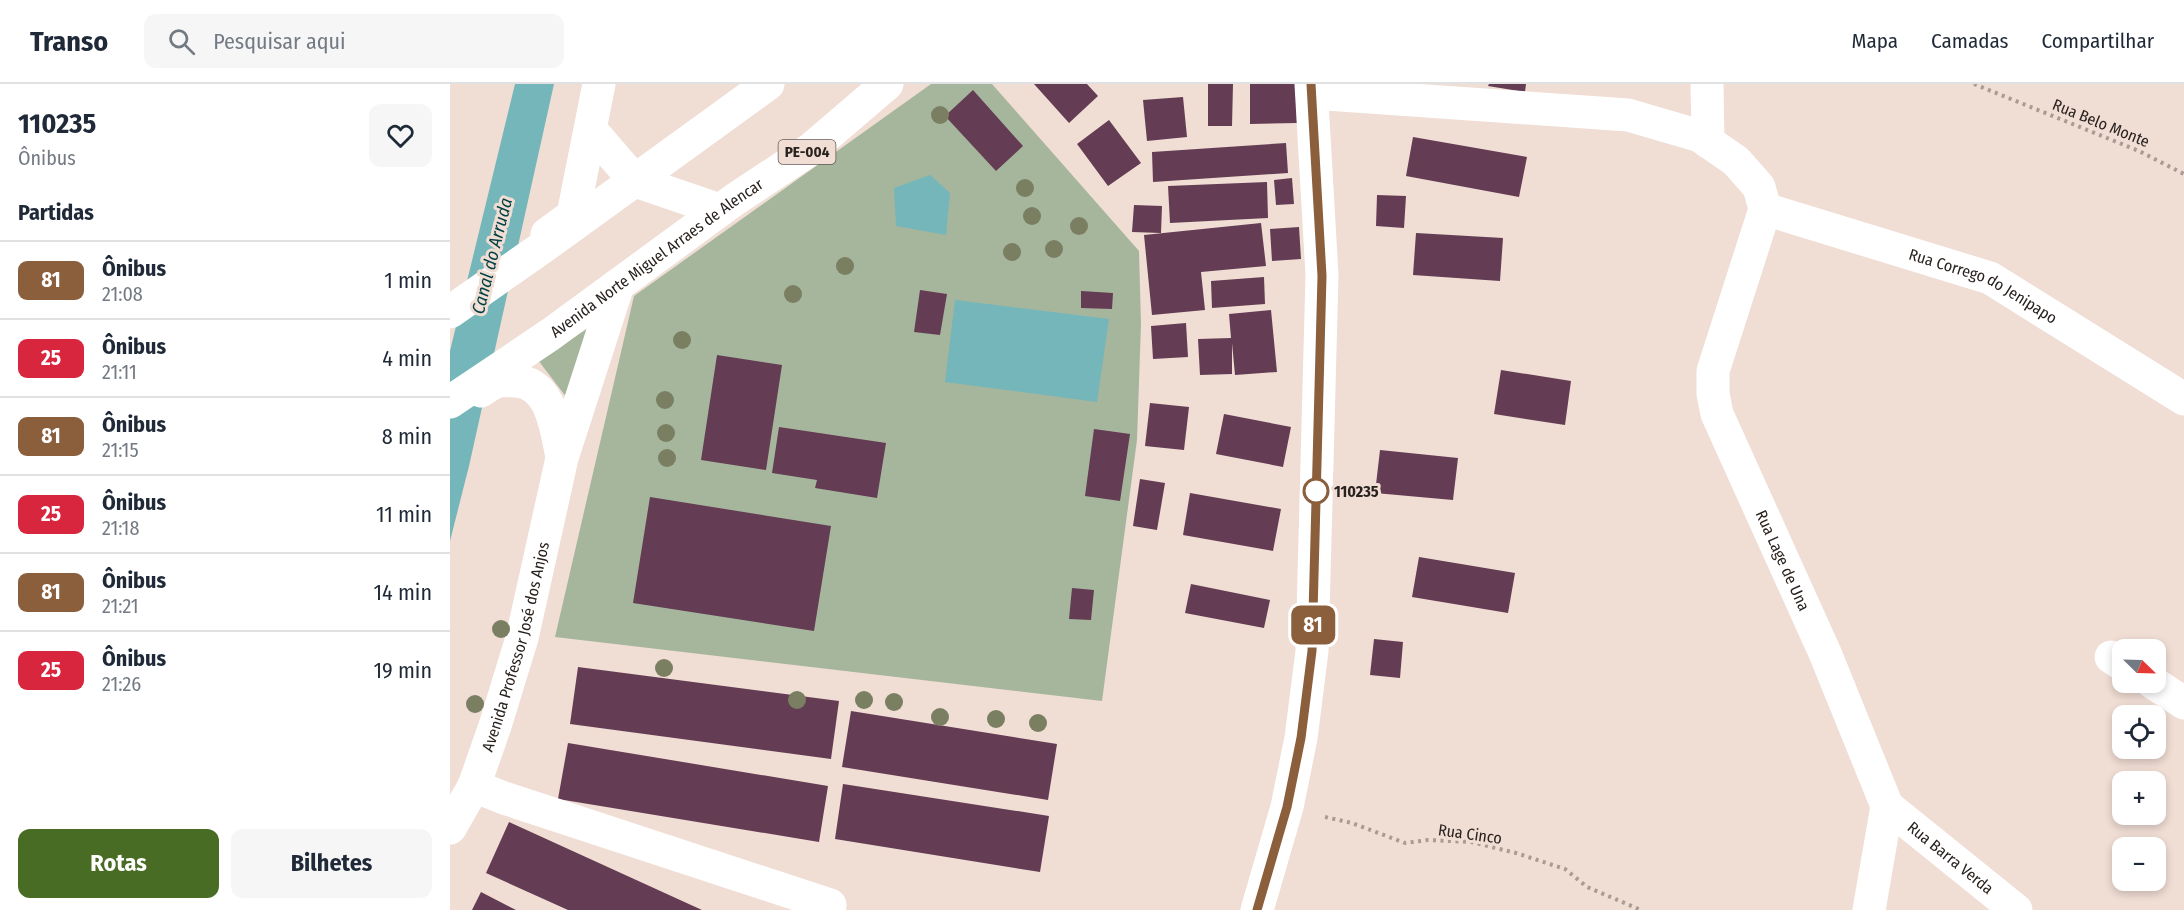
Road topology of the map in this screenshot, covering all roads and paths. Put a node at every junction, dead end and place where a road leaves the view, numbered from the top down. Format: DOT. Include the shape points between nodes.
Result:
graph roads {
  1 [pos="599,84"];
  2 [pos="768,84"];
  3 [pos="887,84"];
  4 [pos="1707,84"];
  5 [pos="1974,84"];
  6 [pos="1311,88"];
  7 [pos="591,130"];
  8 [pos="1708,142"];
  9 [pos="2184,174"];
  10 [pos="635,181"];
  11 [pos="1765,209"];
  12 [pos="720,210"];
  13 [pos="618,285"];
  14 [pos="450,305"];
  15 [pos="450,312"];
  16 [pos="2184,399"];
  17 [pos="450,402"];
  18 [pos="450,413"];
  19 [pos="562,458"];
  20 [pos="2166,691"];
  21 [pos="2184,703"];
  22 [pos="474,786"];
  23 [pos="1887,806"];
  24 [pos="1287,807"];
  25 [pos="450,828"];
  26 [pos="827,910"];
  27 [pos="1257,910"];
  28 [pos="1641,910"];
  29 [pos="1869,910"];
  30 [pos="2016,910"];
  1 -- 7 [label="street"];
  2 -- 10 [label="street"];
  3 -- 12 [label="street, Avenida Norte Miguel Arraes de Alencar / PE-004" via="811,149"];
  4 -- 8 [label="street"];
  5 -- 9 [label="path, Rua Belo Monte" via="2139,151"];
  6 -- 8 [label="street" via="1628,115 1700,136"];
  6 -- 24 [label="street" via="1322,276 1312,651"];
  7 -- 10 [label="street"];
  7 -- 14 [label="street" via="573,215"];
  8 -- 11 [label="street" via="1736,161 1759,187"];
  10 -- 12 [label="street"];
  10 -- 15 [label="street"];
  11 -- 16 [label="street, Rua Corrego do Jenipapo" via="1990,278"];
  11 -- 23 [label="street, Rua Lage de Una" via="1713,371 1717,414 1825,653"];
  12 -- 13 [label="street, Avenida Norte Miguel Arraes de Alencar / PE-004"];
  13 -- 17 [label="street, Avenida Norte Miguel Arraes de Alencar / PE-004"];
  13 -- 19 [label="street, Avenida Professor José dos Anjos"];
  18 -- 19 [label="street, Avenida Professor José dos Anjos" via="496,380 521,381 542,394 552,414"];
  19 -- 22 [label="street, Avenida Professor José dos Anjos" via="522,638"];
  20 -- 21 [label="street"];
  22 -- 25 [label="street, Avenida Professor José dos Anjos"];
  22 -- 26 [label="street" via="830,905"];
  23 -- 29 [label="street"];
  23 -- 30 [label="street, Rua Barra Verda"];
  24 -- 27 [label="street"];
  24 -- 28 [label="path, Rua Cinco" via="1404,843 1470,842 1515,853 1565,869 1587,887"];
}
